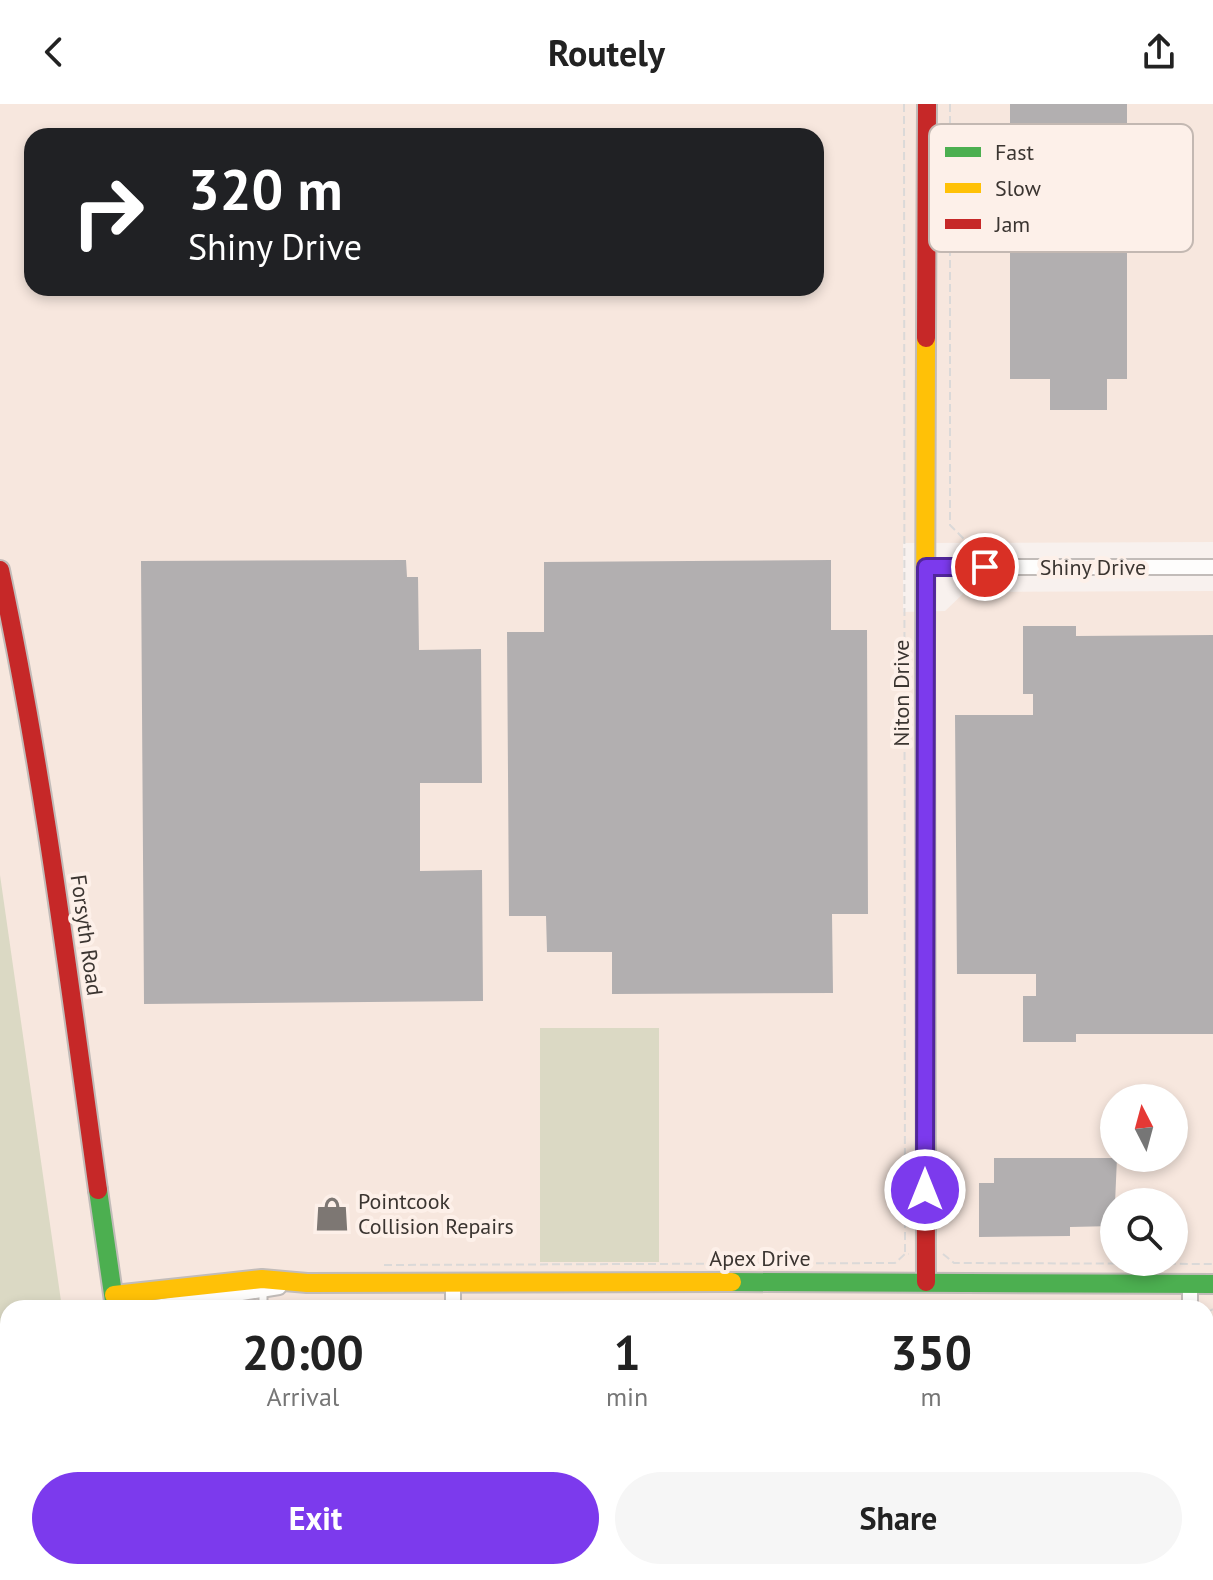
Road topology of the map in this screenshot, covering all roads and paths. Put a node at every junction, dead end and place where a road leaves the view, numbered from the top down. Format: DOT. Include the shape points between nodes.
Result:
graph roads {
  1 [pos="904,104"];
  2 [pos="927,104"];
  3 [pos="950,252"];
  4 [pos="969,544"];
  5 [pos="926,567"];
  6 [pos="1213,567"];
  7 [pos="0,570"];
  8 [pos="905,1254"];
  9 [pos="925,1254"];
  10 [pos="1213,1264"];
  11 [pos="381,1265"];
  12 [pos="926,1282"];
  13 [pos="307,1283"];
  14 [pos="453,1283"];
  15 [pos="1213,1284"];
  16 [pos="1190,1285"];
  17 [pos="263,1289"];
  18 [pos="114,1300"];
  19 [pos="121,1300"];
  20 [pos="233,1300"];
  21 [pos="263,1300"];
  22 [pos="453,1300"];
  23 [pos="1190,1300"];
  1 -- 8 [label="path"];
  2 -- 5 [label="street, Niton Drive"];
  3 -- 4 [label="path" via="950,525"];
  5 -- 6 [label="street, Shiny Drive"];
  5 -- 9 [label="street, Niton Drive"];
  7 -- 18 [label="street, Forsyth Road" via="45,810"];
  8 -- 9 [label="path"];
  8 -- 11 [label="path" via="895,1263"];
  9 -- 10 [label="path" via="943,1253 954,1263"];
  9 -- 12 [label="street, Niton Drive"];
  12 -- 14 [label="street, Apex Drive"];
  12 -- 16 [label="street, Apex Drive"];
  13 -- 14 [label="street, Apex Drive"];
  13 -- 17 [label="street, Apex Drive"];
  13 -- 19 [label="street, Apex Drive" via="262,1279"];
  14 -- 22 [label="street"];
  15 -- 16 [label="street, Apex Drive"];
  16 -- 23 [label="street"];
  17 -- 20 [label="street, Apex Drive"];
  17 -- 21 [label="lane"];
}
